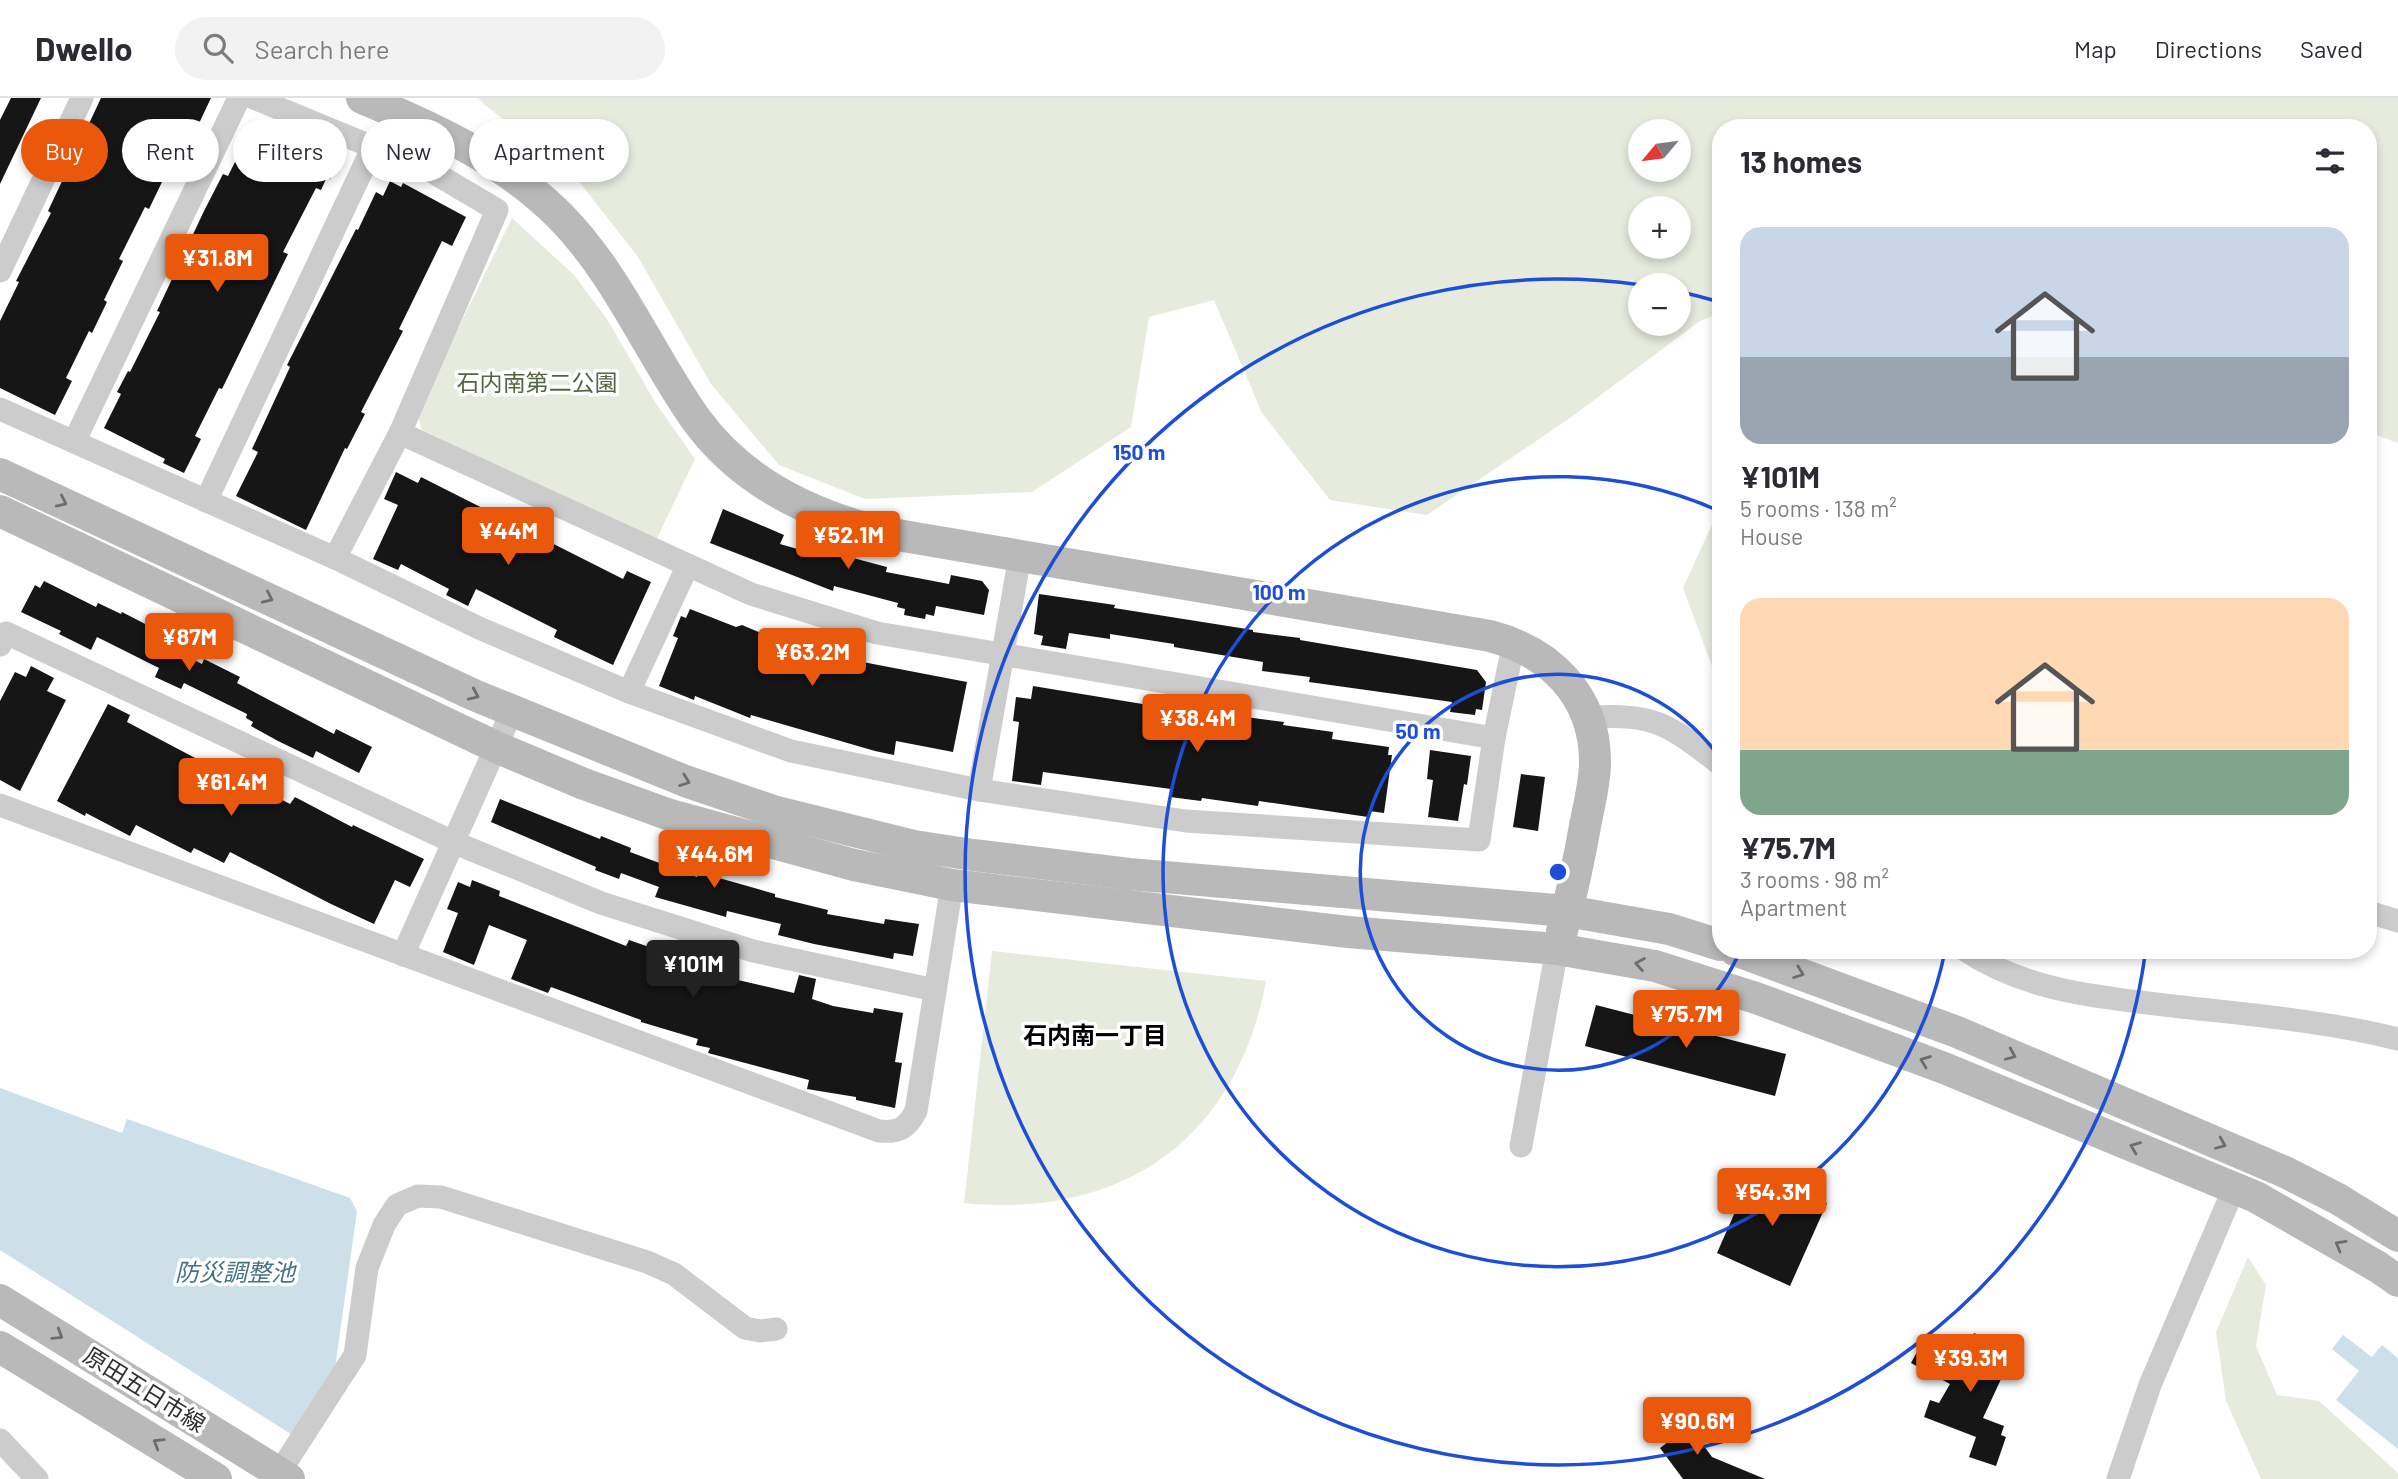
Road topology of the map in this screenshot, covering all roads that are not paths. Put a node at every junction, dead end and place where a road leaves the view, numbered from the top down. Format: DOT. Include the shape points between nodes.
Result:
graph roads {
  1 [pos="82,98"];
  2 [pos="239,98"];
  3 [pos="254,98"];
  4 [pos="362,98"];
  5 [pos="361,142"];
  6 [pos="361,172"];
  7 [pos="450,182"];
  8 [pos="0,271"];
  9 [pos="0,410"];
  10 [pos="400,433"];
  11 [pos="74,442"];
  12 [pos="0,474"];
  13 [pos="206,501"];
  14 [pos="0,511"];
  15 [pos="1020,556"];
  16 [pos="335,558"];
  17 [pos="688,565"];
  18 [pos="1514,642"];
  19 [pos="0,645"];
  20 [pos="1003,654"];
  21 [pos="629,692"];
  22 [pos="512,711"];
  23 [pos="1587,718"];
  24 [pos="1494,738"];
  25 [pos="496,747"];
  26 [pos="1712,758"];
  27 [pos="979,790"];
  28 [pos="0,805"];
  29 [pos="453,842"];
  30 [pos="952,886"];
  31 [pos="1567,911"];
  32 [pos="2377,915"];
  33 [pos="2398,921"];
  34 [pos="1712,942"];
  35 [pos="1557,949"];
  36 [pos="403,955"];
  37 [pos="1759,959"];
  38 [pos="1982,959"];
  39 [pos="935,990"];
  40 [pos="2398,1038"];
  41 [pos="1521,1146"];
  42 [pos="2234,1188"];
  43 [pos="2398,1236"];
  44 [pos="2398,1281"];
  45 [pos="0,1300"];
  46 [pos="776,1329"];
  47 [pos="0,1347"];
  48 [pos="0,1440"];
  49 [pos="284,1476"];
  50 [pos="37,1479"];
  51 [pos="216,1479"];
  52 [pos="2118,1479"];
  1 -- 8 [label="street"];
  2 -- 11 [label="street"];
  3 -- 5 [label="street"];
  4 -- 15 [label="street" via="470,147 560,216 597,258 697,420 758,480 810,510 845,523"];
  6 -- 13 [label="street"];
  7 -- 10 [label="street" via="497,210"];
  9 -- 11 [label="street"];
  10 -- 16 [label="street"];
  10 -- 17 [label="street"];
  11 -- 13 [label="street"];
  12 -- 22 [label="street, one-way"];
  13 -- 16 [label="street"];
  14 -- 25 [label="street"];
  15 -- 18 [label="street"];
  15 -- 20 [label="street"];
  16 -- 21 [label="street" via="479,628"];
  17 -- 20 [label="street" via="751,594 877,633"];
  17 -- 21 [label="street"];
  18 -- 23 [label="street" via="1550,663 1566,679"];
  18 -- 24 [label="street"];
  19 -- 29 [label="street" via="6,633"];
  20 -- 24 [label="street"];
  20 -- 27 [label="street"];
  21 -- 27 [label="street" via="791,751"];
  22 -- 25 [label="street"];
  22 -- 31 [label="street, one-way" via="761,807 914,846 1129,874"];
  23 -- 26 [label="street" via="1614,715 1662,723"];
  23 -- 31 [label="street" via="1595,762 1593,784"];
  24 -- 27 [label="street" via="1479,840 1186,821"];
  25 -- 29 [label="street"];
  25 -- 30 [label="street" via="670,815 854,865"];
  28 -- 36 [label="street"];
  29 -- 36 [label="street"];
  29 -- 39 [label="street" via="601,903 753,951"];
  30 -- 35 [label="street" via="1348,932"];
  30 -- 39 [label="street"];
  31 -- 34 [label="street" via="1670,929"];
  31 -- 35 [label="street"];
  32 -- 33 [label="street"];
  35 -- 41 [label="street"];
  42 -- 35 [label="street, one-way" via="1944,1068 1756,998 1655,966"];
  36 -- 39 [label="street" via="879,1131 895,1132 909,1125 916,1111"];
  37 -- 43 [label="street, one-way" via="1957,1032 2285,1172"];
  38 -- 40 [label="street" via="2056,990 2324,1024"];
  44 -- 42 [label="street, one-way" via="2274,1205"];
  42 -- 52 [label="street" via="2150,1385"];
  45 -- 49 [label="street, 原田五日市線, one-way"];
  46 -- 49 [label="street" via="745,1328 674,1274 647,1262 441,1197 418,1196 397,1205 384,1225 367,1268 355,1355"];
  51 -- 47 [label="street, 原田五日市線, one-way"];
  48 -- 50 [label="street"];
}
